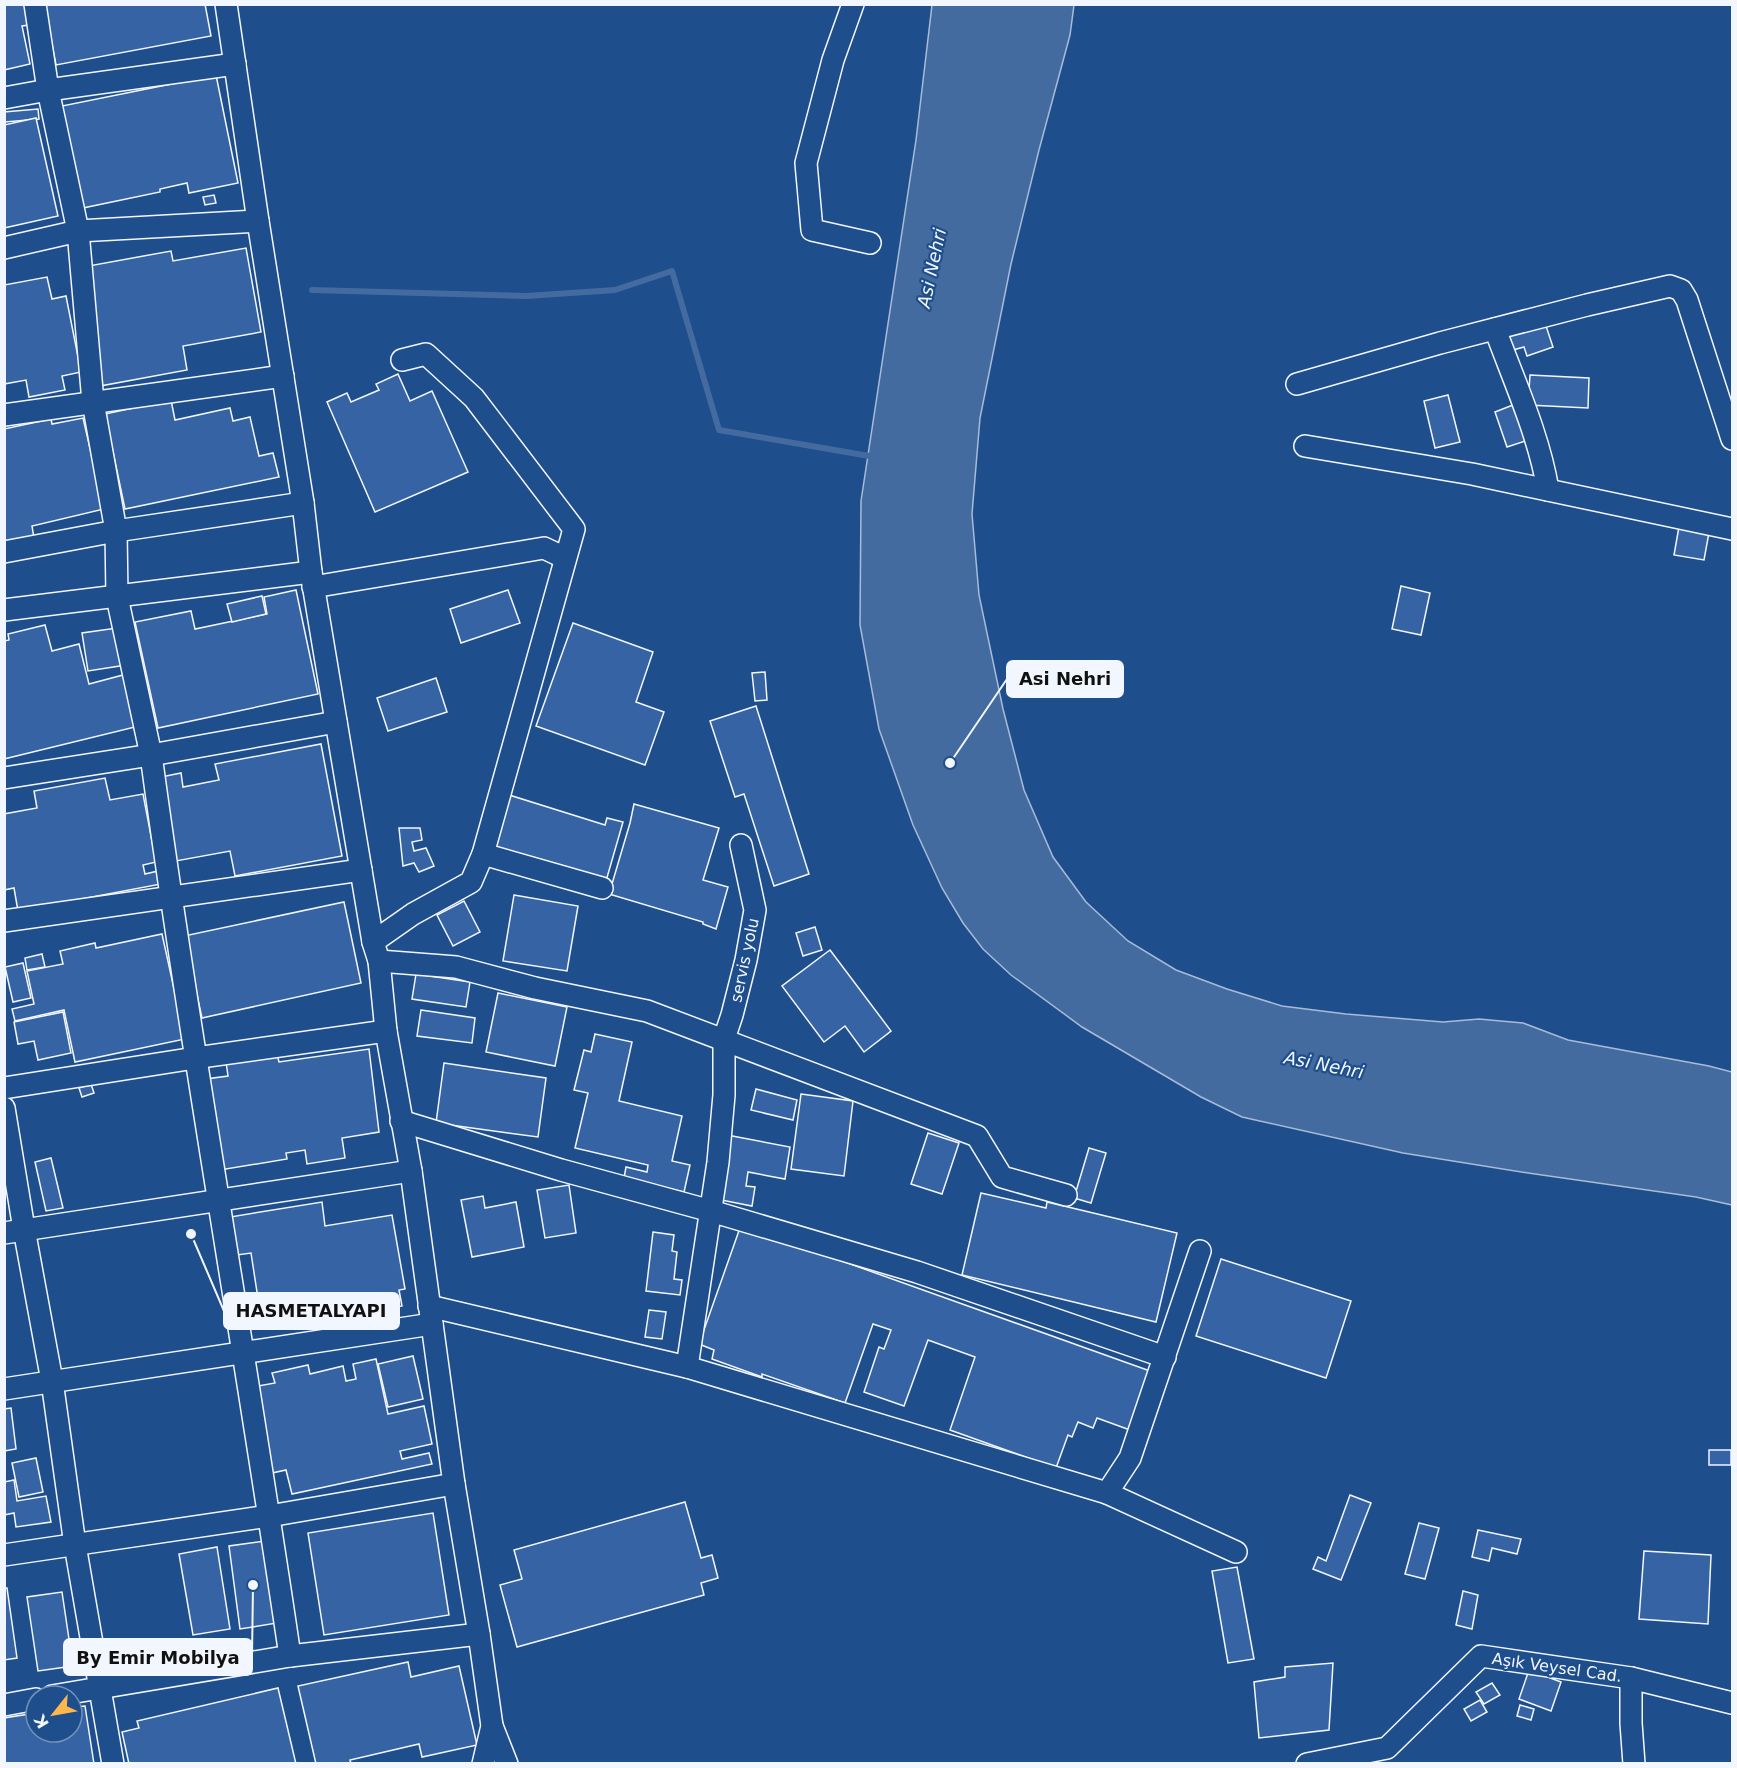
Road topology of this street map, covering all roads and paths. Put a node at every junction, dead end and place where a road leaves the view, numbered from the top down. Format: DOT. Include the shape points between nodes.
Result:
graph roads {
  1 [pos="35,4"];
  2 [pos="226,4"];
  3 [pos="853,4"];
  4 [pos="235,64"];
  5 [pos="48,90"];
  6 [pos="4,98"];
  7 [pos="258,221"];
  8 [pos="78,231"];
  9 [pos="870,243"];
  10 [pos="4,248"];
  11 [pos="1495,329"];
  12 [pos="402,360"];
  13 [pos="283,376"];
  14 [pos="1297,384"];
  15 [pos="93,402"];
  16 [pos="4,416"];
  17 [pos="1732,439"];
  18 [pos="1305,446"];
  19 [pos="1548,490"];
  20 [pos="303,503"];
  21 [pos="1732,529"];
  22 [pos="116,531"];
  23 [pos="4,552"];
  24 [pos="565,558"];
  25 [pos="312,579"];
  26 [pos="117,597"];
  27 [pos="4,610"];
  28 [pos="336,722"];
  29 [pos="151,755"];
  30 [pos="4,778"];
  31 [pos="741,845"];
  32 [pos="483,854"];
  33 [pos="362,870"];
  34 [pos="602,888"];
  35 [pos="170,897"];
  36 [pos="4,921"];
  37 [pos="376,952"];
  38 [pos="386,1031"];
  39 [pos="724,1039"];
  40 [pos="195,1058"];
  41 [pos="4,1088"];
  42 [pos="4,1108"];
  43 [pos="401,1121"];
  44 [pos="411,1171"];
  45 [pos="1066,1195"];
  46 [pos="218,1200"];
  47 [pos="711,1211"];
  48 [pos="14,1231"];
  49 [pos="1200,1251"];
  50 [pos="430,1315"];
  51 [pos="242,1354"];
  52 [pos="1165,1357"];
  53 [pos="687,1367"];
  54 [pos="52,1382"];
  55 [pos="4,1389"];
  56 [pos="454,1484"];
  57 [pos="1107,1493"];
  58 [pos="269,1516"];
  59 [pos="75,1545"];
  60 [pos="1236,1552"];
  61 [pos="4,1556"];
  62 [pos="479,1634"];
  63 [pos="290,1656"];
  64 [pos="1631,1678"];
  65 [pos="100,1687"];
  66 [pos="84,1690"];
  67 [pos="24,1701"];
  68 [pos="1732,1703"];
  69 [pos="4,1705"];
  70 [pos="492,1726"];
  71 [pos="1389,1756"];
  72 [pos="113,1764"];
  73 [pos="483,1764"];
  74 [pos="507,1764"];
  75 [pos="1306,1764"];
  76 [pos="1634,1764"];
  1 -- 5 [label="street"];
  2 -- 4 [label="street"];
  3 -- 9 [label="street" via="833,60 806,163 812,230"];
  4 -- 5 [label="street"];
  4 -- 7 [label="street"];
  5 -- 6 [label="street"];
  5 -- 8 [label="street"];
  7 -- 8 [label="street"];
  7 -- 13 [label="street"];
  8 -- 10 [label="street"];
  8 -- 15 [label="street"];
  11 -- 14 [label="street"];
  11 -- 17 [label="street" via="1664,286 1675,287 1688,300"];
  11 -- 19 [label="street" via="1532,431"];
  12 -- 24 [label="street" via="426,354 474,398 574,529"];
  13 -- 15 [label="street"];
  13 -- 20 [label="street"];
  15 -- 16 [label="street"];
  15 -- 22 [label="street"];
  18 -- 19 [label="street"];
  19 -- 21 [label="street"];
  20 -- 22 [label="street"];
  20 -- 25 [label="street"];
  22 -- 23 [label="street"];
  22 -- 26 [label="street"];
  24 -- 25 [label="street" via="544,548"];
  24 -- 32 [label="street"];
  25 -- 26 [label="street"];
  25 -- 28 [label="street"];
  26 -- 27 [label="street"];
  26 -- 29 [label="street"];
  28 -- 29 [label="street"];
  28 -- 33 [label="street"];
  29 -- 30 [label="street"];
  29 -- 35 [label="street"];
  31 -- 39 [label="street, servis yolu" via="755,910"];
  32 -- 34 [label="street"];
  32 -- 37 [label="street" via="471,882 413,914"];
  33 -- 35 [label="street"];
  33 -- 37 [label="street"];
  35 -- 36 [label="street"];
  35 -- 40 [label="street"];
  37 -- 38 [label="street"];
  37 -- 39 [label="street" via="647,1011"];
  38 -- 40 [label="street"];
  38 -- 43 [label="street"];
  39 -- 45 [label="street" via="977,1136 1002,1177"];
  39 -- 47 [label="street, servis yolu" via="724,1095"];
  40 -- 41 [label="street"];
  40 -- 46 [label="street"];
  42 -- 48 [label="street"];
  43 -- 44 [label="street"];
  43 -- 47 [label="street"];
  44 -- 46 [label="street"];
  44 -- 50 [label="street"];
  46 -- 48 [label="street"];
  46 -- 51 [label="street"];
  47 -- 52 [label="street" via="917,1272"];
  47 -- 53 [label="street, servis yolu"];
  48 -- 54 [label="street"];
  49 -- 52 [label="street"];
  50 -- 51 [label="street"];
  50 -- 53 [label="street"];
  50 -- 56 [label="street"];
  51 -- 54 [label="street"];
  51 -- 58 [label="street"];
  52 -- 57 [label="street" via="1130,1458"];
  53 -- 57 [label="street"];
  54 -- 55 [label="street"];
  54 -- 59 [label="street"];
  56 -- 58 [label="street"];
  56 -- 62 [label="street"];
  57 -- 60 [label="street"];
  58 -- 59 [label="street"];
  58 -- 63 [label="street"];
  59 -- 61 [label="street"];
  59 -- 65 [label="street"];
  62 -- 63 [label="street"];
  62 -- 70 [label="street"];
  63 -- 65 [label="street"];
  64 -- 68 [label="street"];
  64 -- 71 [label="street, Aşık Veysel Cad." via="1481,1656"];
  64 -- 76 [label="street"];
  65 -- 66 [label="street"];
  65 -- 72 [label="street"];
  67 -- 69 [label="street"];
  70 -- 73 [label="street"];
  70 -- 74 [label="street"];
  71 -- 75 [label="street, Aşık Veysel Cad."];
}
